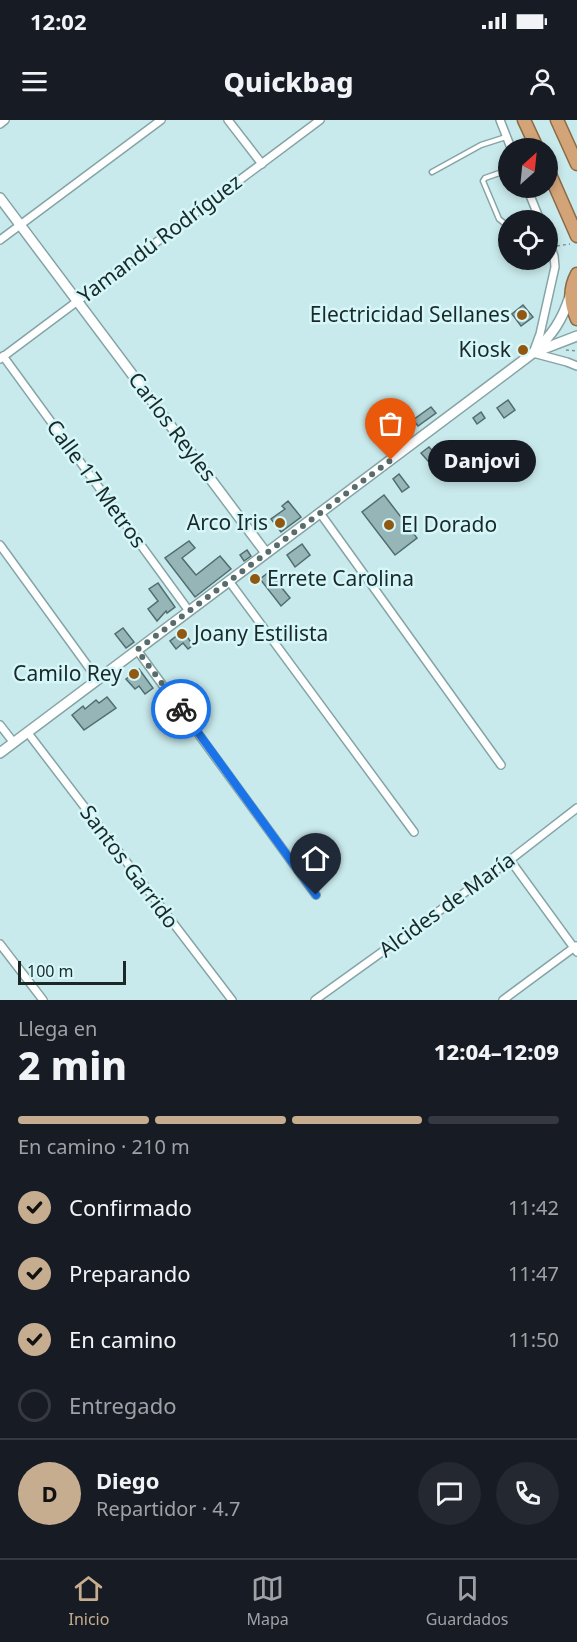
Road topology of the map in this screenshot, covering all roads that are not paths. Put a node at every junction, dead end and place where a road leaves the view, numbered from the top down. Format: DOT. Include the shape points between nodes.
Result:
graph roads {
  1 [pos="5,120"];
  2 [pos="161,120"];
  3 [pos="228,120"];
  4 [pos="320,120"];
  5 [pos="500,120"];
  6 [pos="524,120"];
  7 [pos="557,120"];
  8 [pos="0,124"];
  9 [pos="507,137"];
  10 [pos="532,138"];
  11 [pos="262,164"];
  12 [pos="577,164"];
  13 [pos="432,172"];
  14 [pos="498,173"];
  15 [pos="558,193"];
  16 [pos="0,198"];
  17 [pos="498,215"];
  18 [pos="20,225"];
  19 [pos="577,236"];
  20 [pos="0,240"];
  21 [pos="554,270"];
  22 [pos="577,274"];
  23 [pos="571,295"];
  24 [pos="77,302"];
  25 [pos="577,319"];
  26 [pos="577,336"];
  27 [pos="533,353"];
  28 [pos="2,357"];
  29 [pos="577,366"];
  30 [pos="320,513"];
  31 [pos="0,545"];
  32 [pos="266,553"];
  33 [pos="230,581"];
  34 [pos="189,611"];
  35 [pos="137,650"];
  36 [pos="98,680"];
  37 [pos="0,725"];
  38 [pos="28,733"];
  39 [pos="14,743"];
  40 [pos="0,753"];
  41 [pos="501,765"];
  42 [pos="577,808"];
  43 [pos="414,832"];
  44 [pos="510,860"];
  45 [pos="316,895"];
  46 [pos="0,944"];
  47 [pos="576,948"];
  48 [pos="43,1000"];
  49 [pos="232,1000"];
  50 [pos="315,1000"];
  51 [pos="503,1000"];
  1 -- 8 [label="street"];
  2 -- 18 [label="street"];
  3 -- 11 [label="street"];
  4 -- 11 [label="street, Yamandú Rodríguez"];
  5 -- 9 [label="street"];
  6 -- 10 [label="highway"];
  7 -- 12 [label="highway"];
  9 -- 13 [label="lane" via="481,145"];
  11 -- 24 [label="street, Yamandú Rodríguez"];
  14 -- 17 [label="lane" via="483,181"];
  15 -- 19 [label="highway"];
  16 -- 18 [label="street, Carlos Reyles"];
  18 -- 20 [label="street"];
  18 -- 24 [label="street, Carlos Reyles"];
  21 -- 27 [label="street"];
  22 -- 23 [label="highway"];
  23 -- 25 [label="highway"];
  23 -- 27 [label="street" via="559,324"];
  24 -- 28 [label="street, Yamandú Rodríguez"];
  24 -- 32 [label="street, Carlos Reyles"];
  26 -- 27 [label="street"];
  27 -- 29 [label="street"];
  27 -- 30 [label="street"];
  28 -- 34 [label="street, Calle 17 Metros"];
  30 -- 32 [label="street"];
  30 -- 41 [label="street"];
  31 -- 36 [label="street"];
  32 -- 33 [label="street"];
  33 -- 34 [label="street"];
  33 -- 43 [label="street"];
  34 -- 35 [label="street"];
  35 -- 36 [label="street"];
  35 -- 45 [label="street"];
  36 -- 38 [label="street"];
  37 -- 39 [label="street"];
  38 -- 39 [label="street"];
  38 -- 49 [label="street, Santos Garrido"];
  39 -- 40 [label="street"];
  42 -- 44 [label="street, Alcides de María"];
  44 -- 47 [label="street"];
  44 -- 50 [label="street, Alcides de María"];
  46 -- 48 [label="street"];
  47 -- 51 [label="street"];
}
